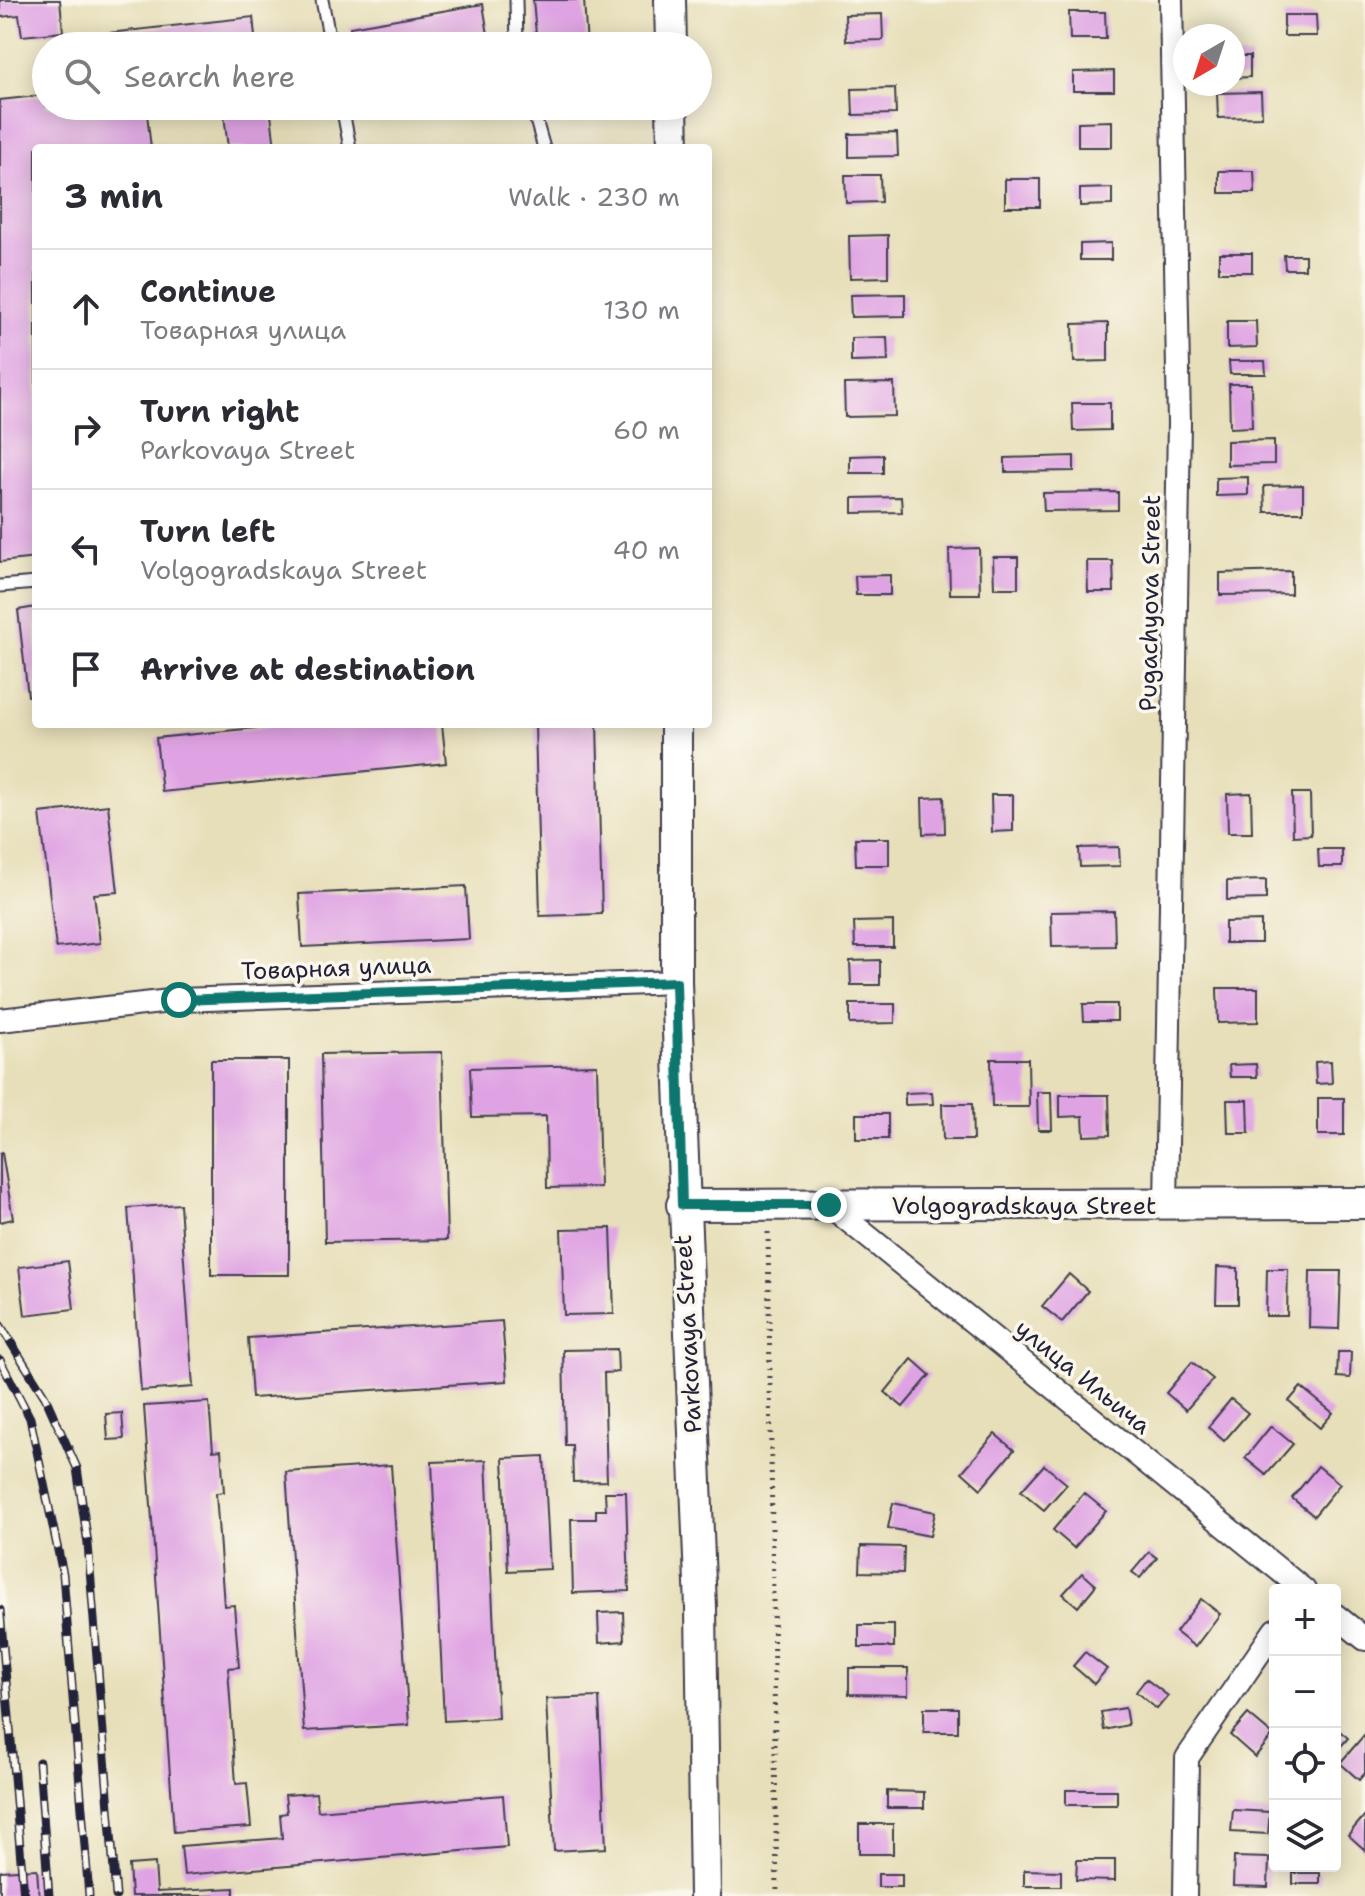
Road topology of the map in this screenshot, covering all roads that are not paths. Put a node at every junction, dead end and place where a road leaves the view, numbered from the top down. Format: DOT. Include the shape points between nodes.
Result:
graph roads {
  1 [pos="322,0"];
  2 [pos="516,0"];
  3 [pos="670,0"];
  4 [pos="1171,0"];
  5 [pos="328,32"];
  6 [pos="517,32"];
  7 [pos="671,32"];
  8 [pos="345,120"];
  9 [pos="536,120"];
  10 [pos="672,120"];
  11 [pos="349,144"];
  12 [pos="543,144"];
  13 [pos="673,144"];
  14 [pos="32,583"];
  15 [pos="0,586"];
  16 [pos="676,728"];
  17 [pos="676,982"];
  18 [pos="0,1020"];
  19 [pos="1365,1203"];
  20 [pos="682,1205"];
  21 [pos="829,1205"];
  22 [pos="1166,1206"];
  23 [pos="1297,1584"];
  24 [pos="1341,1620"];
  25 [pos="1269,1639"];
  26 [pos="1365,1639"];
  27 [pos="705,1896"];
  28 [pos="1185,1896"];
  1 -- 5 [label="lane"];
  2 -- 6 [label="lane"];
  3 -- 7 [label="main road"];
  4 -- 22 [label="street, Pugachyova Street" via="1179,423"];
  8 -- 11 [label="lane"];
  9 -- 12 [label="lane"];
  10 -- 13 [label="main road"];
  14 -- 15 [label="lane"];
  16 -- 17 [label="main road, Parkovaya Street"];
  17 -- 18 [label="street, Товарная улица" via="179,1000"];
  17 -- 20 [label="main road, Parkovaya Street"];
  19 -- 22 [label="main road, Volgogradskaya Street"];
  20 -- 21 [label="main road, Volgogradskaya Street"];
  20 -- 27 [label="main road, Parkovaya Street" via="701,1608"];
  21 -- 22 [label="main road, Volgogradskaya Street"];
  21 -- 23 [label="street, улица Ильича"];
  24 -- 26 [label="street"];
  25 -- 28 [label="street" via="1187,1758"];
}
